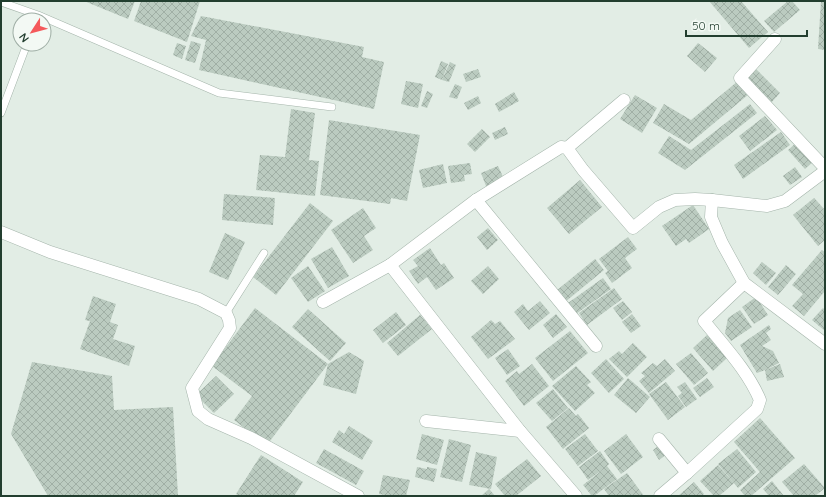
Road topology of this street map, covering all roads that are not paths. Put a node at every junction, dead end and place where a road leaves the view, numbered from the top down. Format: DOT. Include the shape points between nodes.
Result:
graph roads {
  1 [pos="1,2"];
  2 [pos="25,12"];
  3 [pos="52,23"];
  4 [pos="776,39"];
  5 [pos="24,52"];
  6 [pos="624,100"];
  7 [pos="332,107"];
  8 [pos="1,113"];
  9 [pos="567,148"];
  10 [pos="825,170"];
  11 [pos="476,200"];
  12 [pos="712,200"];
  13 [pos="1,232"];
  14 [pos="264,252"];
  15 [pos="390,265"];
  16 [pos="744,283"];
  17 [pos="323,302"];
  18 [pos="226,313"];
  19 [pos="825,344"];
  20 [pos="596,346"];
  21 [pos="426,422"];
  22 [pos="520,431"];
  23 [pos="659,439"];
  24 [pos="687,473"];
  25 [pos="358,496"];
  26 [pos="576,496"];
  27 [pos="660,496"];
  1 -- 2 [label="lane"];
  3 -- 7 [label="lane" via="219,93"];
  4 -- 10 [label="street" via="740,78"];
  5 -- 8 [label="lane"];
  6 -- 9 [label="street"];
  9 -- 11 [label="street" via="561,147"];
  9 -- 12 [label="street" via="633,228 659,207 675,200"];
  10 -- 12 [label="street" via="786,201 767,206"];
  11 -- 15 [label="street"];
  11 -- 20 [label="street"];
  12 -- 16 [label="street" via="712,217 716,230"];
  13 -- 18 [label="street" via="50,252 199,300"];
  14 -- 18 [label="lane"];
  15 -- 17 [label="street"];
  15 -- 22 [label="street"];
  16 -- 19 [label="street"];
  16 -- 24 [label="street" via="704,321 742,368 760,400 757,409"];
  18 -- 25 [label="street" via="230,328 192,388 198,411 208,419 251,438"];
  21 -- 22 [label="street"];
  22 -- 26 [label="street"];
  23 -- 24 [label="street"];
  24 -- 27 [label="street"];
}
